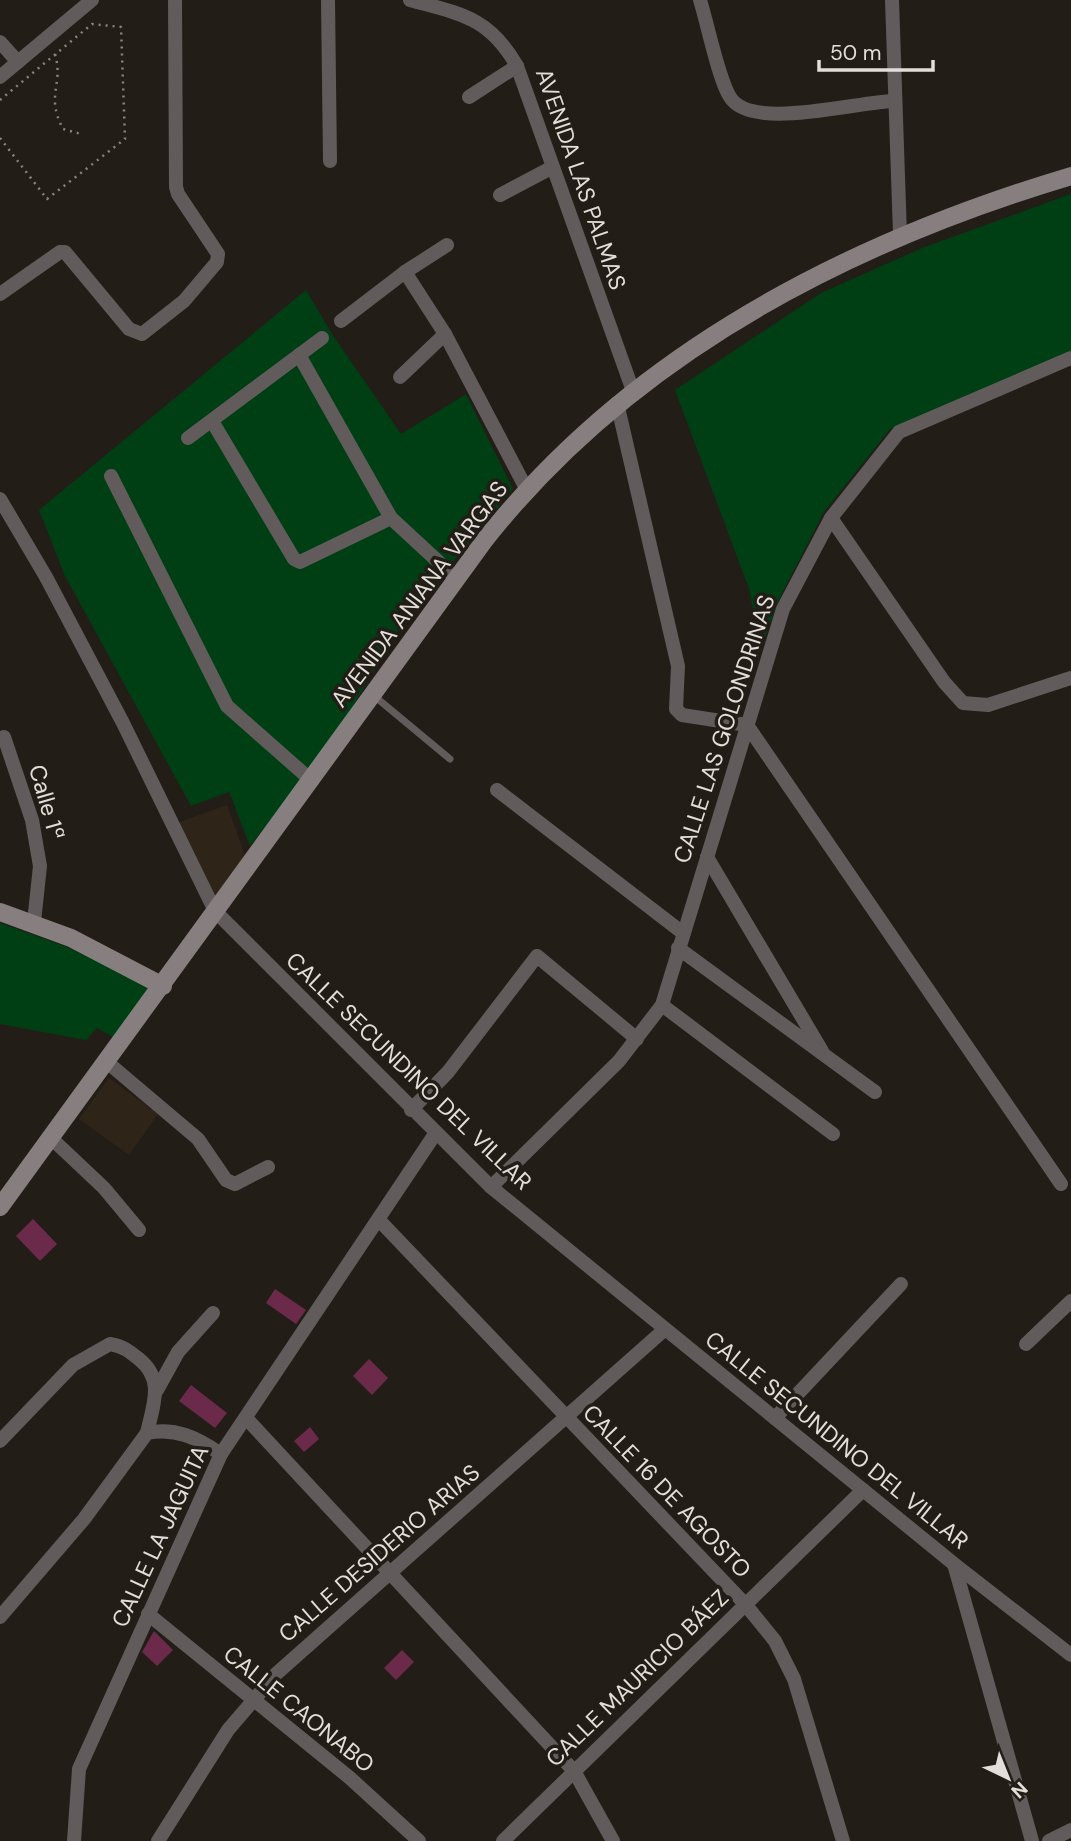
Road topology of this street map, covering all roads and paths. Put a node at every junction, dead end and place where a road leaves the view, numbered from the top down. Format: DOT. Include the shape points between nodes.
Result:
graph roads {
  1 [pos="92,0"];
  2 [pos="176,0"];
  3 [pos="328,0"];
  4 [pos="410,0"];
  5 [pos="700,0"];
  6 [pos="892,0"];
  7 [pos="43,41"];
  8 [pos="0,42"];
  9 [pos="55,54"];
  10 [pos="18,62"];
  11 [pos="517,66"];
  12 [pos="0,77"];
  13 [pos="469,97"];
  14 [pos="0,100"];
  15 [pos="895,101"];
  16 [pos="81,134"];
  17 [pos="0,138"];
  18 [pos="330,161"];
  19 [pos="551,168"];
  20 [pos="1071,176"];
  21 [pos="500,195"];
  22 [pos="900,235"];
  23 [pos="447,246"];
  24 [pos="405,272"];
  25 [pos="0,294"];
  26 [pos="341,321"];
  27 [pos="445,334"];
  28 [pos="322,338"];
  29 [pos="299,355"];
  30 [pos="1071,359"];
  31 [pos="400,377"];
  32 [pos="632,391"];
  33 [pos="617,403"];
  34 [pos="212,421"];
  35 [pos="188,438"];
  36 [pos="111,476"];
  37 [pos="527,490"];
  38 [pos="0,499"];
  39 [pos="391,518"];
  40 [pos="831,518"];
  41 [pos="457,579"];
  42 [pos="1071,678"];
  43 [pos="373,695"];
  44 [pos="747,725"];
  45 [pos="4,737"];
  46 [pos="450,759"];
  47 [pos="312,781"];
  48 [pos="497,790"];
  49 [pos="707,857"];
  50 [pos="215,911"];
  51 [pos="0,912"];
  52 [pos="34,922"];
  53 [pos="683,933"];
  54 [pos="678,948"];
  55 [pos="163,986"];
  56 [pos="662,1005"];
  57 [pos="637,1039"];
  58 [pos="825,1056"];
  59 [pos="107,1062"];
  60 [pos="875,1093"];
  61 [pos="411,1110"];
  62 [pos="435,1134"];
  63 [pos="833,1134"];
  64 [pos="51,1138"];
  65 [pos="268,1167"];
  66 [pos="1061,1184"];
  67 [pos="491,1187"];
  68 [pos="0,1207"];
  69 [pos="379,1220"];
  70 [pos="139,1230"];
  71 [pos="901,1284"];
  72 [pos="1071,1301"];
  73 [pos="214,1313"];
  74 [pos="664,1330"];
  75 [pos="1026,1344"];
  76 [pos="157,1390"];
  77 [pos="246,1418"];
  78 [pos="775,1418"];
  79 [pos="566,1419"];
  80 [pos="147,1433"];
  81 [pos="0,1441"];
  82 [pos="221,1454"];
  83 [pos="863,1490"];
  84 [pos="954,1564"];
  85 [pos="392,1573"];
  86 [pos="745,1604"];
  87 [pos="148,1614"];
  88 [pos="0,1617"];
  89 [pos="1071,1655"];
  90 [pos="253,1700"];
  91 [pos="574,1771"];
  92 [pos="1071,1830"];
  93 [pos="74,1841"];
  94 [pos="158,1841"];
  95 [pos="419,1841"];
  96 [pos="503,1841"];
  97 [pos="613,1841"];
  98 [pos="843,1841"];
  99 [pos="1032,1841"];
  100 [pos="1049,1841"];
  1 -- 7 [label="street"];
  2 -- 25 [label="street" via="176,187 218,254 217,262 184,301 142,334 128,329 65,252"];
  3 -- 18 [label="street"];
  4 -- 11 [label="street, AVENIDA LAS PALMAS" via="471,17 506,46"];
  5 -- 15 [label="street" via="730,99 750,111 780,116"];
  6 -- 15 [label="street"];
  7 -- 9 [label="path"];
  7 -- 10 [label="street"];
  8 -- 10 [label="street"];
  9 -- 14 [label="path"];
  9 -- 16 [label="path" via="59,73 52,106 63,129"];
  9 -- 17 [label="path" via="92,24 121,27 125,139 47,199"];
  10 -- 12 [label="street"];
  11 -- 13 [label="street"];
  11 -- 19 [label="street, AVENIDA LAS PALMAS"];
  15 -- 22 [label="street"];
  19 -- 21 [label="street"];
  19 -- 32 [label="street, AVENIDA LAS PALMAS"];
  20 -- 22 [label="main road, AVENIDA ANIANA VARGAS"];
  22 -- 32 [label="main road, AVENIDA ANIANA VARGAS" via="805,280 717,332"];
  23 -- 24 [label="street"];
  24 -- 26 [label="street"];
  24 -- 27 [label="street"];
  27 -- 31 [label="street"];
  27 -- 37 [label="street"];
  28 -- 29 [label="street"];
  29 -- 34 [label="street"];
  29 -- 39 [label="street"];
  30 -- 40 [label="street, CALLE LAS GOLONDRINAS" via="899,432"];
  32 -- 33 [label="main road, AVENIDA ANIANA VARGAS"];
  33 -- 37 [label="main road, AVENIDA ANIANA VARGAS"];
  33 -- 44 [label="street" via="678,666 676,709 682,715"];
  34 -- 35 [label="street"];
  34 -- 39 [label="street" via="294,559 300,562"];
  36 -- 47 [label="street" via="227,706"];
  37 -- 41 [label="main road, AVENIDA ANIANA VARGAS"];
  38 -- 50 [label="street, CALLE SECUNDINO DEL VILLAR" via="124,723"];
  39 -- 41 [label="street"];
  40 -- 42 [label="street" via="962,703 988,705"];
  40 -- 44 [label="street, CALLE LAS GOLONDRINAS" via="783,609"];
  41 -- 43 [label="main road, AVENIDA ANIANA VARGAS"];
  43 -- 46 [label="lane"];
  43 -- 47 [label="main road, AVENIDA ANIANA VARGAS"];
  44 -- 49 [label="street, CALLE LAS GOLONDRINAS"];
  44 -- 66 [label="street"];
  45 -- 52 [label="street, Calle 1ª" via="32,820 40,866"];
  47 -- 50 [label="main road, AVENIDA ANIANA VARGAS"];
  48 -- 53 [label="street"];
  49 -- 53 [label="street, CALLE LAS GOLONDRINAS"];
  49 -- 58 [label="street"];
  50 -- 55 [label="main road, AVENIDA ANIANA VARGAS"];
  50 -- 61 [label="street, CALLE SECUNDINO DEL VILLAR"];
  51 -- 52 [label="main road"];
  52 -- 55 [label="main road"];
  53 -- 54 [label="street, CALLE LAS GOLONDRINAS"];
  54 -- 56 [label="street, CALLE LAS GOLONDRINAS"];
  54 -- 58 [label="street"];
  55 -- 59 [label="main road, AVENIDA ANIANA VARGAS"];
  56 -- 57 [label="street, CALLE LAS GOLONDRINAS"];
  56 -- 63 [label="street"];
  57 -- 61 [label="street" via="537,956 448,1072"];
  57 -- 67 [label="street, CALLE LAS GOLONDRINAS"];
  58 -- 60 [label="street"];
  59 -- 64 [label="main road, AVENIDA ANIANA VARGAS"];
  59 -- 65 [label="street" via="198,1139 226,1180 235,1184"];
  61 -- 62 [label="street, CALLE SECUNDINO DEL VILLAR"];
  62 -- 67 [label="street, CALLE SECUNDINO DEL VILLAR"];
  62 -- 69 [label="street, CALLE LA JAGUITA"];
  64 -- 68 [label="main road, AVENIDA ANIANA VARGAS"];
  64 -- 70 [label="street" via="104,1188"];
  67 -- 74 [label="street, CALLE SECUNDINO DEL VILLAR"];
  69 -- 77 [label="street, CALLE LA JAGUITA"];
  69 -- 79 [label="street, CALLE 16 DE AGOSTO"];
  71 -- 78 [label="street"];
  72 -- 75 [label="street"];
  73 -- 76 [label="street" via="178,1352"];
  74 -- 78 [label="street, CALLE SECUNDINO DEL VILLAR"];
  74 -- 79 [label="street, CALLE DESIDERIO ARIAS"];
  76 -- 80 [label="street"];
  76 -- 81 [label="street" via="147,1366 124,1347 110,1344 73,1365"];
  77 -- 82 [label="street, CALLE LA JAGUITA"];
  77 -- 85 [label="street"];
  78 -- 83 [label="street, CALLE SECUNDINO DEL VILLAR"];
  79 -- 85 [label="street, CALLE DESIDERIO ARIAS"];
  79 -- 86 [label="street, CALLE 16 DE AGOSTO"];
  80 -- 82 [label="street" via="186,1434"];
  80 -- 88 [label="street" via="84,1519"];
  82 -- 87 [label="street, CALLE LA JAGUITA"];
  83 -- 84 [label="street, CALLE SECUNDINO DEL VILLAR"];
  83 -- 86 [label="street, CALLE MAURICIO BÁEZ"];
  84 -- 89 [label="street, CALLE SECUNDINO DEL VILLAR"];
  84 -- 99 [label="street"];
  85 -- 90 [label="street, CALLE DESIDERIO ARIAS" via="276,1674"];
  85 -- 91 [label="street"];
  86 -- 91 [label="street, CALLE MAURICIO BÁEZ"];
  86 -- 98 [label="street, CALLE 16 DE AGOSTO" via="775,1641 794,1679"];
  87 -- 90 [label="street, CALLE CAONABO"];
  87 -- 93 [label="street, CALLE LA JAGUITA" via="79,1769"];
  90 -- 94 [label="street, CALLE DESIDERIO ARIAS" via="228,1730"];
  90 -- 95 [label="street, CALLE CAONABO"];
  91 -- 96 [label="street, CALLE MAURICIO BÁEZ"];
  91 -- 97 [label="street"];
  92 -- 100 [label="street"];
}
